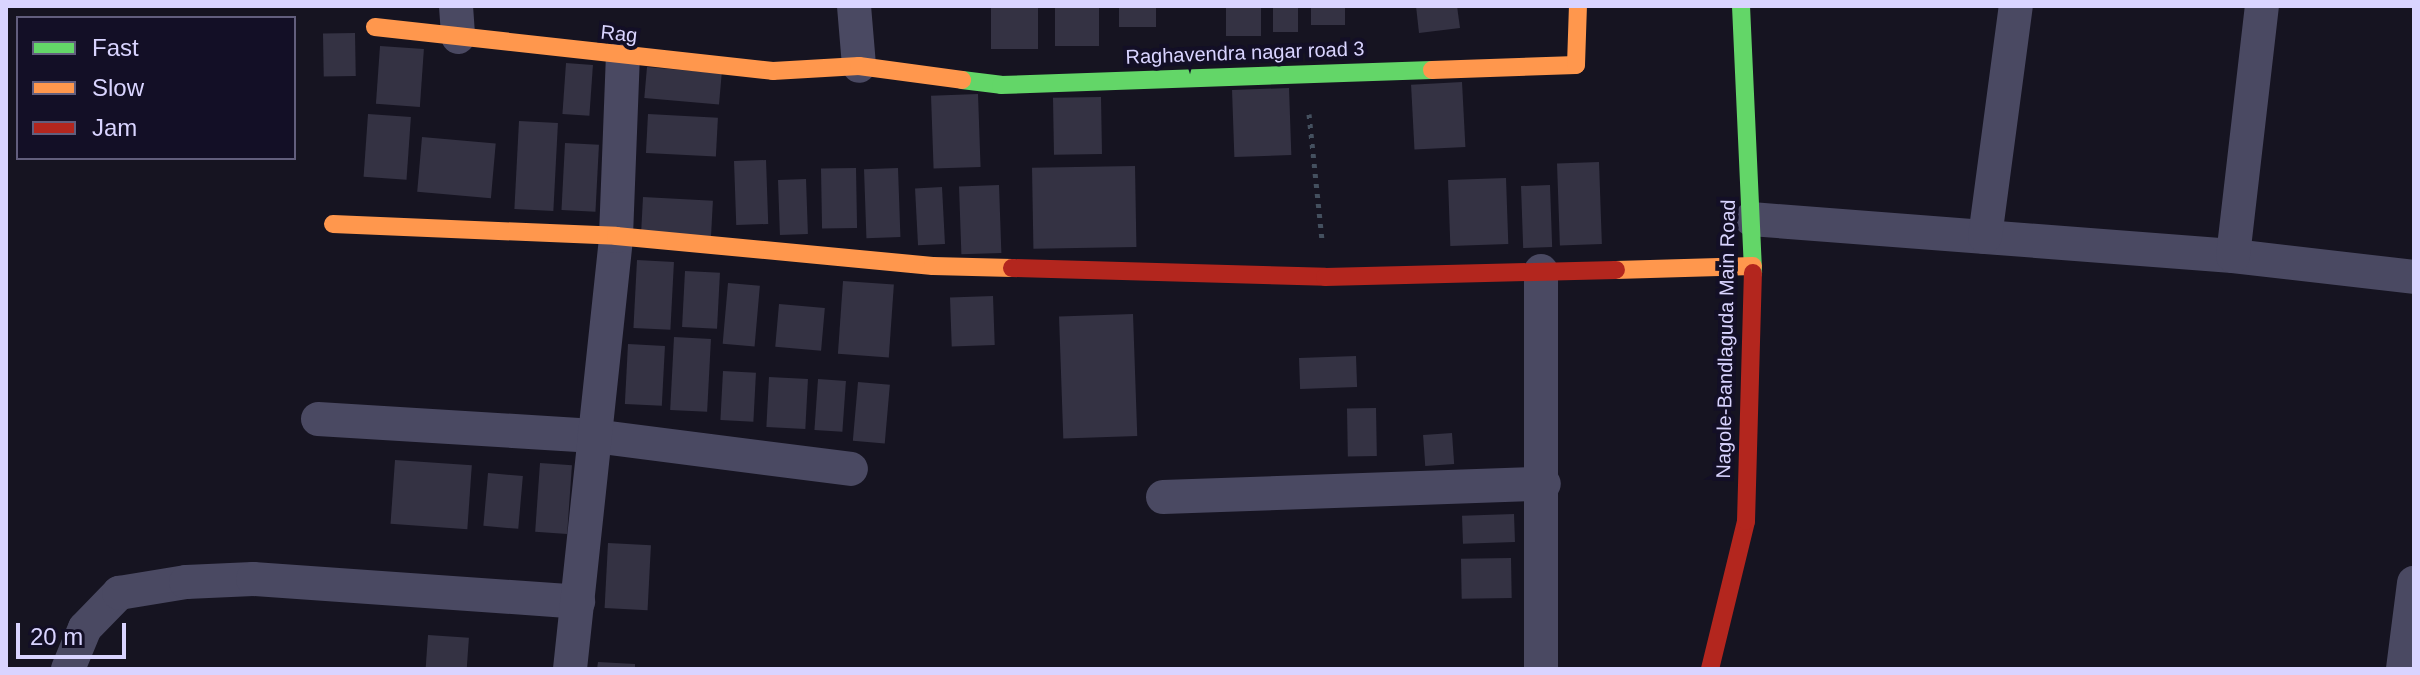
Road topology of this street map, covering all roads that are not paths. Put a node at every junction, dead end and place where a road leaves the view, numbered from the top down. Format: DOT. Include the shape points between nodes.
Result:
graph roads {
  1 [pos="854,6"];
  2 [pos="1578,6"];
  3 [pos="1741,6"];
  4 [pos="2016,6"];
  5 [pos="2262,6"];
  6 [pos="457,22"];
  7 [pos="375,27"];
  8 [pos="623,57"];
  9 [pos="859,66"];
  10 [pos="1751,219"];
  11 [pos="333,224"];
  12 [pos="616,236"];
  13 [pos="1985,237"];
  14 [pos="2233,256"];
  15 [pos="1753,266"];
  16 [pos="1541,271"];
  17 [pos="2414,277"];
  18 [pos="318,419"];
  19 [pos="594,436"];
  20 [pos="851,469"];
  21 [pos="1544,484"];
  22 [pos="1163,497"];
  23 [pos="2414,583"];
  24 [pos="578,602"];
  25 [pos="68,669"];
  26 [pos="570,669"];
  27 [pos="1541,669"];
  28 [pos="1710,669"];
  29 [pos="2403,669"];
  1 -- 9 [label="street"];
  2 -- 9 [label="street, Raghavendra nagar road 3" via="1576,65 1001,85"];
  3 -- 10 [label="street, Nagole-Bandlaguda Main Road"];
  4 -- 13 [label="street"];
  5 -- 14 [label="street"];
  6 -- 7 [label="street, Rag"];
  6 -- 8 [label="street, Rag"];
  8 -- 9 [label="street, Rag" via="773,71"];
  8 -- 12 [label="street"];
  10 -- 13 [label="street"];
  10 -- 15 [label="street, Nagole-Bandlaguda Main Road"];
  11 -- 12 [label="street"];
  12 -- 16 [label="street" via="933,266 1325,277"];
  12 -- 19 [label="street"];
  13 -- 14 [label="street"];
  14 -- 17 [label="street"];
  15 -- 16 [label="street"];
  15 -- 28 [label="street, Nagole-Bandlaguda Main Road" via="1746,521"];
  16 -- 21 [label="street"];
  18 -- 19 [label="street"];
  19 -- 20 [label="street"];
  19 -- 24 [label="street"];
  21 -- 22 [label="street"];
  21 -- 27 [label="street"];
  23 -- 29 [label="street"];
  24 -- 25 [label="street" via="253,579 186,582 119,593 85,628"];
  24 -- 26 [label="street"];
}
